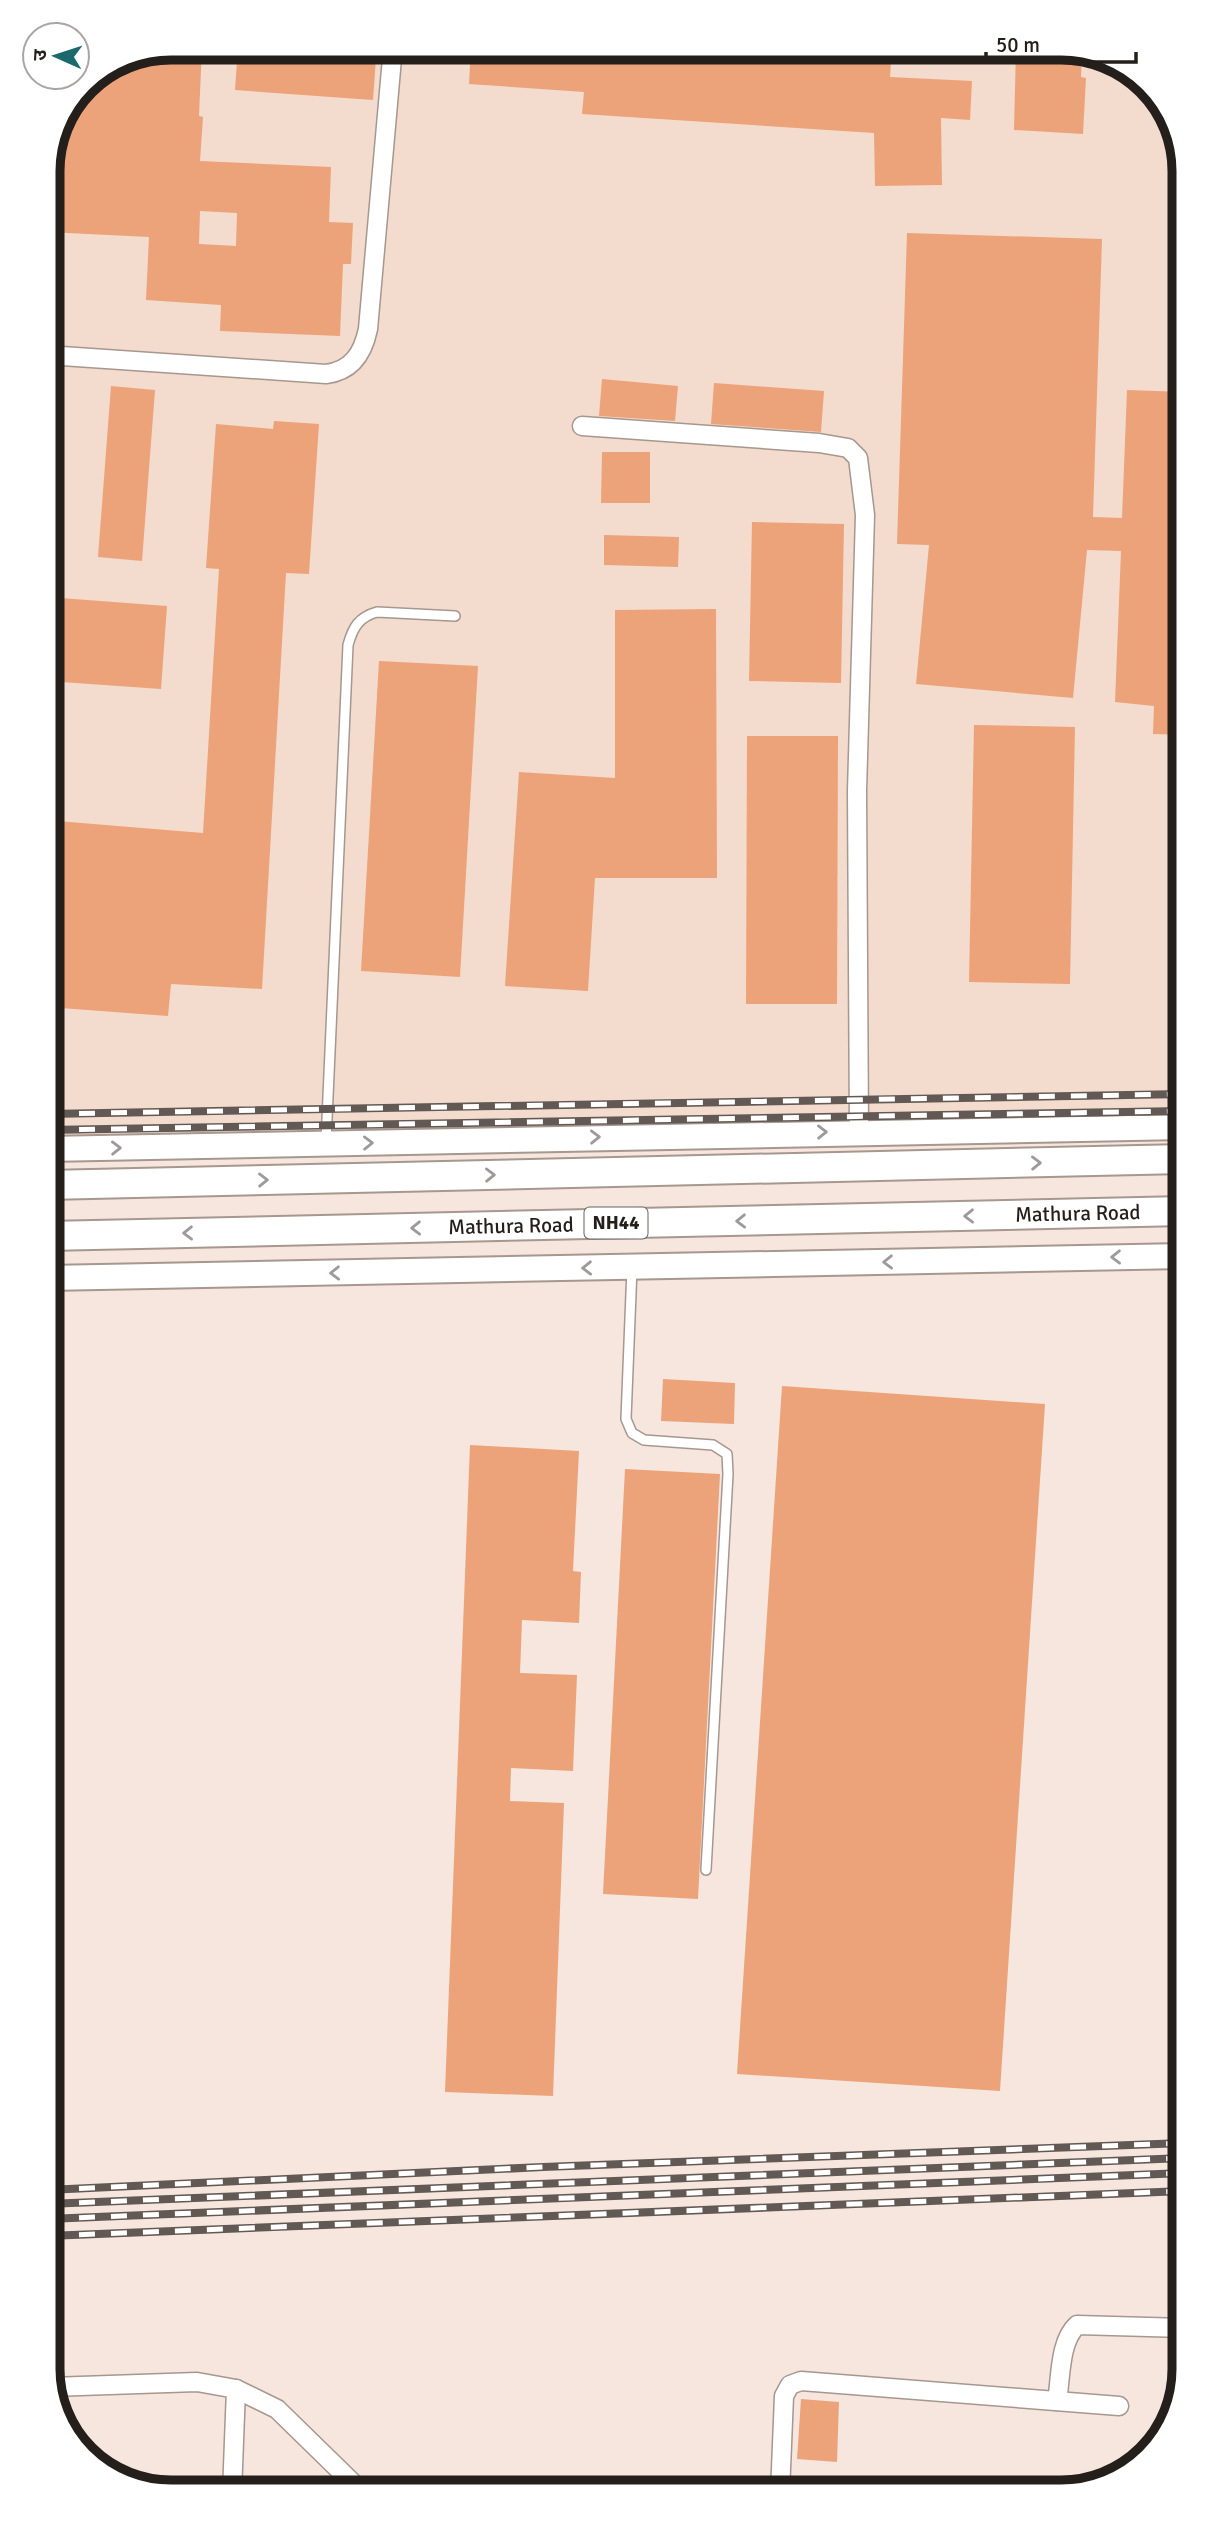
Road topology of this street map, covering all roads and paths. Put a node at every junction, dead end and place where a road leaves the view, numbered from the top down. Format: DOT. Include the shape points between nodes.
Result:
graph roads {
  1 [pos="392,60"];
  2 [pos="60,356"];
  3 [pos="582,426"];
  4 [pos="455,616"];
  5 [pos="1172,1127"];
  6 [pos="859,1132"];
  7 [pos="326,1144"];
  8 [pos="60,1149"];
  9 [pos="1172,1158"];
  10 [pos="60,1185"];
  11 [pos="1172,1211"];
  12 [pos="60,1236"];
  13 [pos="1172,1256"];
  14 [pos="632,1267"];
  15 [pos="60,1278"];
  16 [pos="706,1870"];
  17 [pos="1172,2328"];
  18 [pos="62,2387"];
  19 [pos="236,2389"];
  20 [pos="1058,2401"];
  21 [pos="1119,2406"];
  22 [pos="232,2480"];
  23 [pos="350,2480"];
  24 [pos="781,2480"];
  1 -- 2 [label="street" via="368,329 350,366 326,374"];
  3 -- 6 [label="street" via="819,443 848,447 858,458 865,515 857,791"];
  4 -- 7 [label="lane" via="377,612 358,622 348,645"];
  5 -- 6 [label="main road"];
  7 -- 6 [label="main road, one-way"];
  8 -- 7 [label="main road, one-way"];
  10 -- 9 [label="highway, one-way"];
  11 -- 12 [label="highway, Mathura Road / NH44, one-way"];
  13 -- 14 [label="main road, one-way"];
  14 -- 15 [label="main road, one-way"];
  14 -- 16 [label="lane" via="626,1419 632,1433 644,1440 713,1445 727,1454"];
  17 -- 20 [label="street" via="1077,2325 1065,2345"];
  18 -- 19 [label="street" via="197,2382"];
  19 -- 22 [label="street"];
  19 -- 23 [label="street" via="277,2409"];
  20 -- 21 [label="street"];
  20 -- 24 [label="street" via="802,2381 790,2385 784,2396"];
}
